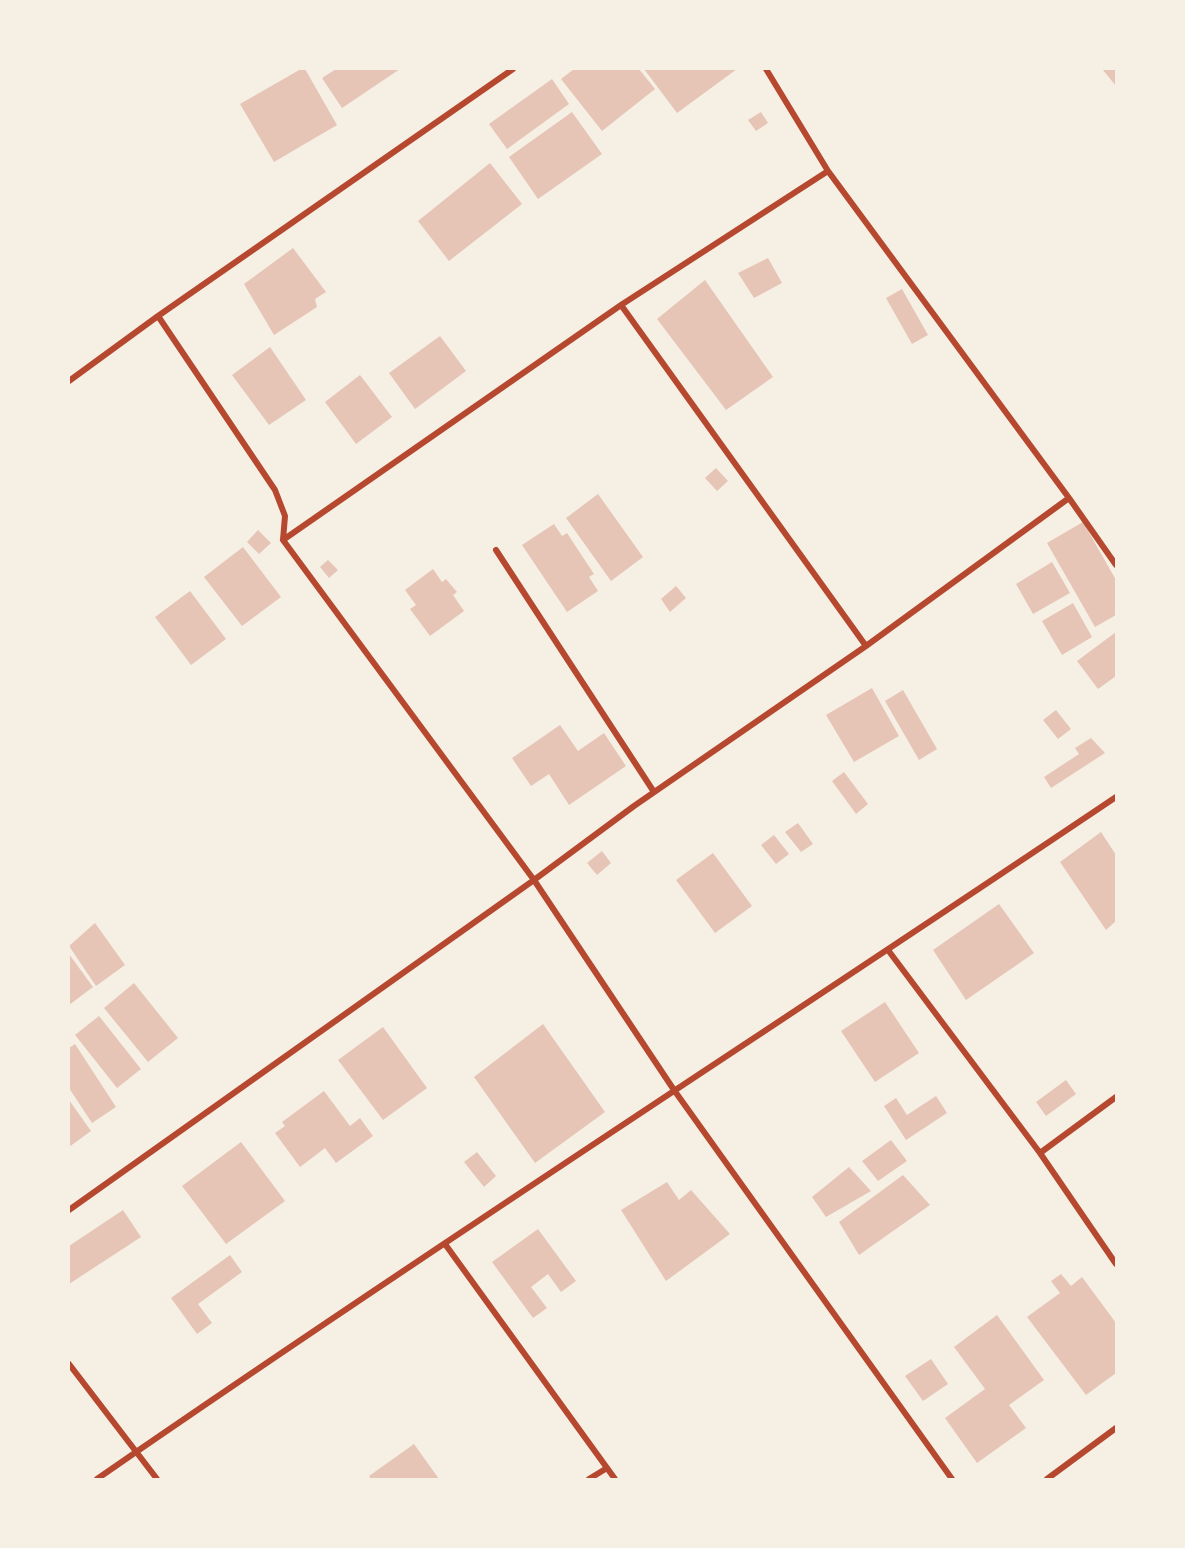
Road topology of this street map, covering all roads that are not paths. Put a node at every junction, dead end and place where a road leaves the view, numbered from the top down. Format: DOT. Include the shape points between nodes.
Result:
graph roads {
  1 [pos="513,69"];
  2 [pos="766,69"];
  3 [pos="828,171"];
  4 [pos="621,305"];
  5 [pos="158,316"];
  6 [pos="69,381"];
  7 [pos="1069,498"];
  8 [pos="283,540"];
  9 [pos="496,550"];
  10 [pos="1116,566"];
  11 [pos="866,646"];
  12 [pos="654,792"];
  13 [pos="1116,797"];
  14 [pos="534,880"];
  15 [pos="888,950"];
  16 [pos="674,1089"];
  17 [pos="1116,1097"];
  18 [pos="1040,1153"];
  19 [pos="69,1210"];
  20 [pos="445,1244"];
  21 [pos="1116,1264"];
  22 [pos="69,1364"];
  23 [pos="1116,1428"];
  24 [pos="136,1452"];
  25 [pos="607,1468"];
  26 [pos="97,1479"];
  27 [pos="156,1479"];
  28 [pos="589,1479"];
  29 [pos="615,1479"];
  30 [pos="952,1479"];
  31 [pos="1047,1479"];
  1 -- 5 [label="street"];
  2 -- 3 [label="street"];
  3 -- 4 [label="street"];
  3 -- 7 [label="street"];
  4 -- 8 [label="street"];
  4 -- 11 [label="street"];
  5 -- 6 [label="street"];
  5 -- 8 [label="street" via="276,490 285,516"];
  7 -- 10 [label="street"];
  7 -- 11 [label="street"];
  8 -- 14 [label="street"];
  9 -- 12 [label="street"];
  11 -- 12 [label="street"];
  12 -- 14 [label="street"];
  13 -- 15 [label="street"];
  14 -- 16 [label="street"];
  14 -- 19 [label="street"];
  15 -- 16 [label="street"];
  15 -- 18 [label="street"];
  16 -- 20 [label="street"];
  16 -- 30 [label="street"];
  17 -- 18 [label="street"];
  18 -- 21 [label="street"];
  20 -- 24 [label="street"];
  20 -- 25 [label="street"];
  22 -- 24 [label="street"];
  23 -- 31 [label="street"];
  24 -- 26 [label="street"];
  24 -- 27 [label="street"];
  25 -- 28 [label="street"];
  25 -- 29 [label="street"];
}
